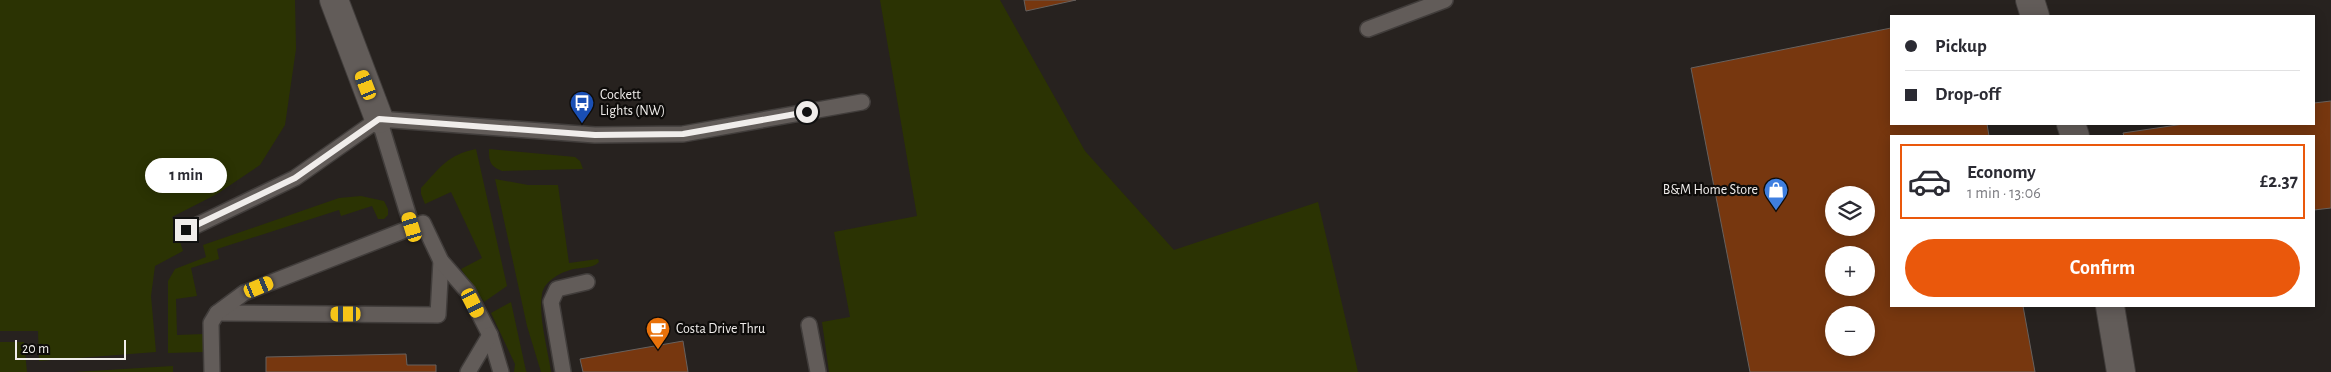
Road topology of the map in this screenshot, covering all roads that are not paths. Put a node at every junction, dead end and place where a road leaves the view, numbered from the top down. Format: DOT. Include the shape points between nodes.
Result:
graph roads {
  1 [pos="334,0"];
  2 [pos="1444,0"];
  3 [pos="2030,0"];
  4 [pos="2035,15"];
  5 [pos="1368,29"];
  6 [pos="862,102"];
  7 [pos="379,119"];
  8 [pos="412,227"];
  9 [pos="186,230"];
  10 [pos="441,261"];
  11 [pos="587,282"];
  12 [pos="2110,307"];
  13 [pos="217,313"];
  14 [pos="810,332"];
  15 [pos="490,335"];
  16 [pos="212,372"];
  17 [pos="468,372"];
  18 [pos="501,372"];
  19 [pos="563,372"];
  20 [pos="818,372"];
  21 [pos="2121,372"];
  1 -- 7 [label="street"];
  2 -- 5 [label="lane"];
  3 -- 4 [label="street"];
  6 -- 7 [label="lane" via="683,134 595,135"];
  7 -- 8 [label="lane"];
  7 -- 9 [label="lane" via="295,178"];
  8 -- 10 [label="lane" via="423,223"];
  8 -- 13 [label="lane" via="244,293"];
  10 -- 13 [label="lane" via="438,315"];
  10 -- 15 [label="lane" via="468,292"];
  11 -- 19 [label="lane" via="557,289 551,302"];
  12 -- 21 [label="street"];
  13 -- 16 [label="lane" via="211,323"];
  14 -- 20 [label="lane"];
  15 -- 17 [label="lane"];
  15 -- 18 [label="lane"];
}
